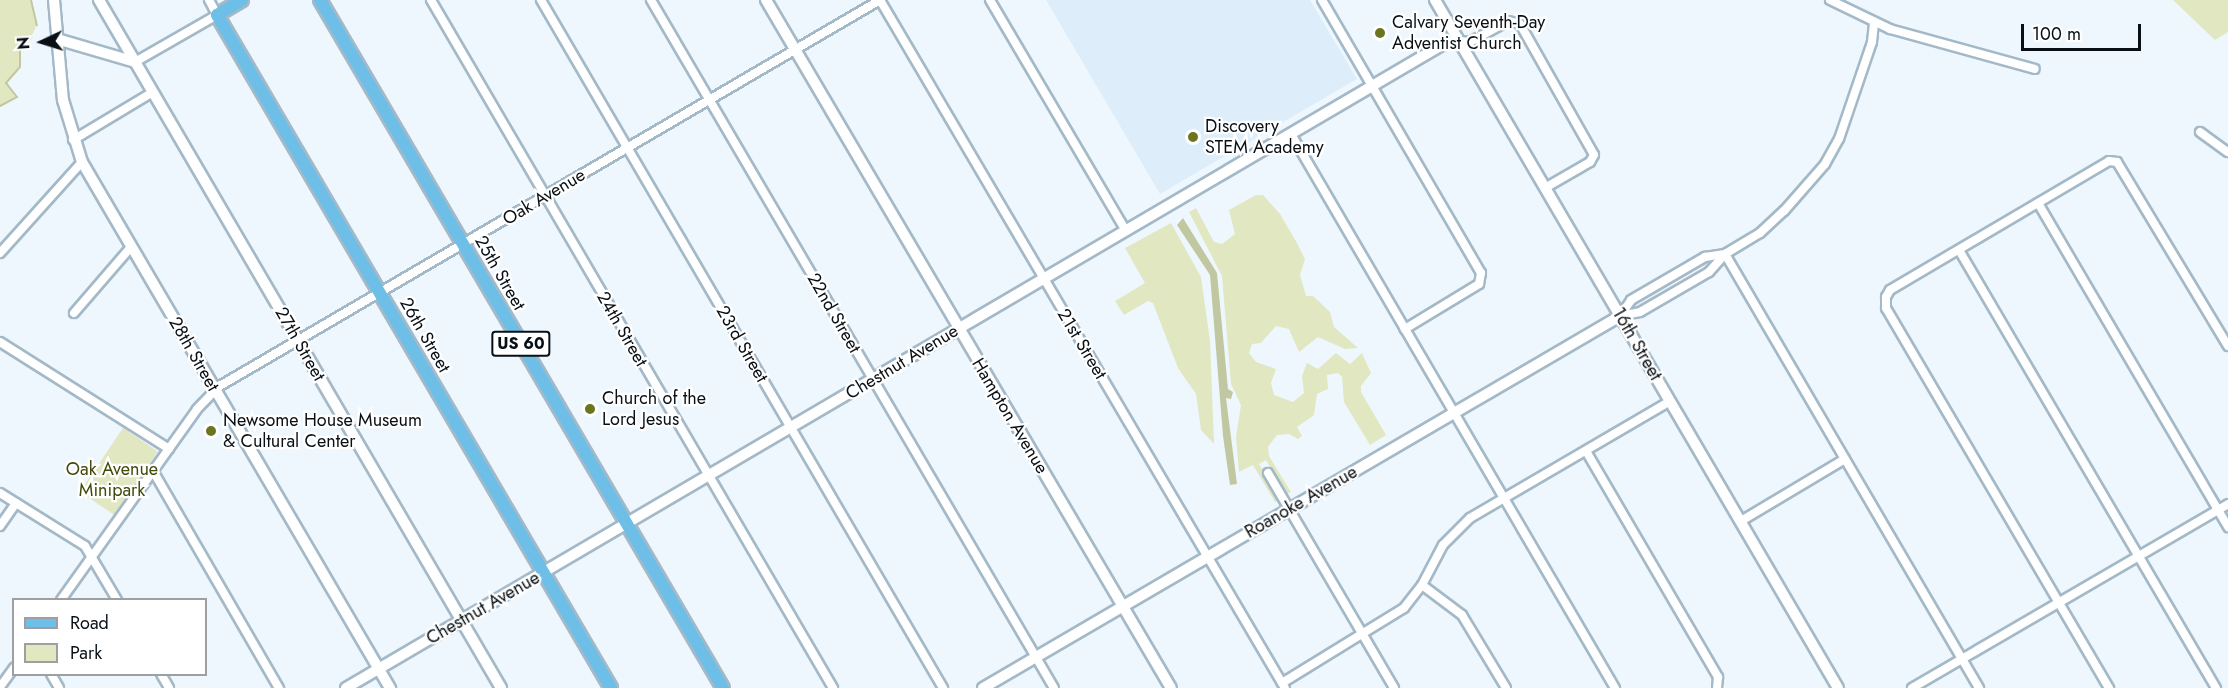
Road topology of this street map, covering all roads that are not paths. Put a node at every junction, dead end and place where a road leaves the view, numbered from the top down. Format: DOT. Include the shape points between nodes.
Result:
graph roads {
  1 [pos="54,0"];
  2 [pos="99,0"];
  3 [pos="209,0"];
  4 [pos="242,0"];
  5 [pos="320,0"];
  6 [pos="430,0"];
  7 [pos="541,0"];
  8 [pos="651,0"];
  9 [pos="766,0"];
  10 [pos="880,0"];
  11 [pos="990,0"];
  12 [pos="1322,0"];
  13 [pos="1435,0"];
  14 [pos="1830,0"];
  15 [pos="217,15"];
  16 [pos="1874,23"];
  17 [pos="57,39"];
  18 [pos="1459,41"];
  19 [pos="795,50"];
  20 [pos="135,62"];
  21 [pos="2036,69"];
  22 [pos="1372,86"];
  23 [pos="153,92"];
  24 [pos="710,100"];
  25 [pos="2200,132"];
  26 [pos="1291,134"];
  27 [pos="73,140"];
  28 [pos="627,148"];
  29 [pos="2228,152"];
  30 [pos="82,162"];
  31 [pos="1545,188"];
  32 [pos="545,196"];
  33 [pos="2038,203"];
  34 [pos="1126,231"];
  35 [pos="463,245"];
  36 [pos="131,247"];
  37 [pos="1959,250"];
  38 [pos="0,254"];
  39 [pos="1725,254"];
  40 [pos="1044,278"];
  41 [pos="380,293"];
  42 [pos="74,313"];
  43 [pos="1620,316"];
  44 [pos="958,328"];
  45 [pos="1405,328"];
  46 [pos="298,341"];
  47 [pos="0,342"];
  48 [pos="2228,346"];
  49 [pos="873,379"];
  50 [pos="215,390"];
  51 [pos="1670,401"];
  52 [pos="1454,413"];
  53 [pos="791,427"];
  54 [pos="169,449"];
  55 [pos="1586,451"];
  56 [pos="1845,459"];
  57 [pos="153,471"];
  58 [pos="1268,473"];
  59 [pos="708,476"];
  60 [pos="0,493"];
  61 [pos="1504,498"];
  62 [pos="16,503"];
  63 [pos="2228,504"];
  64 [pos="1289,509"];
  65 [pos="2218,510"];
  66 [pos="1741,521"];
  67 [pos="627,523"];
  68 [pos="0,526"];
  69 [pos="2228,527"];
  70 [pos="92,556"];
  71 [pos="1208,556"];
  72 [pos="2139,556"];
  73 [pos="543,572"];
  74 [pos="1422,585"];
  75 [pos="63,598"];
  76 [pos="116,598"];
  77 [pos="2059,602"];
  78 [pos="1123,606"];
  79 [pos="461,620"];
  80 [pos="1362,635"];
  81 [pos="1036,657"];
  82 [pos="1962,659"];
  83 [pos="378,669"];
  84 [pos="12,671"];
  85 [pos="1283,685"];
  86 [pos="0,687"];
  87 [pos="279,688"];
  88 [pos="346,688"];
  89 [pos="390,688"];
  90 [pos="501,688"];
  91 [pos="611,688"];
  92 [pos="723,688"];
  93 [pos="833,688"];
  94 [pos="943,688"];
  95 [pos="983,688"];
  96 [pos="1054,688"];
  97 [pos="1171,688"];
  98 [pos="1394,688"];
  99 [pos="1506,688"];
  100 [pos="1615,688"];
  101 [pos="1717,688"];
  102 [pos="1839,688"];
  103 [pos="1912,688"];
  104 [pos="1979,688"];
  105 [pos="2109,688"];
  106 [pos="2216,688"];
  1 -- 17 [label="main road, 28th Street"];
  2 -- 20 [label="main road, 27th Street"];
  3 -- 15 [label="street, 26th Street"];
  4 -- 15 [label="main road"];
  5 -- 35 [label="main road, 25th Street / US 60"];
  6 -- 32 [label="street, 24th Street"];
  7 -- 28 [label="street, 23rd Street"];
  8 -- 24 [label="street, 22nd Street"];
  9 -- 19 [label="main road, Hampton Avenue"];
  10 -- 19 [label="street, Oak Avenue"];
  10 -- 40 [label="street, 21st Street"];
  11 -- 34 [label="street"];
  12 -- 22 [label="street"];
  13 -- 18 [label="main road, 16th Street"];
  14 -- 16 [label="street"];
  15 -- 20 [label="street"];
  15 -- 41 [label="main road, 26th Street"];
  16 -- 21 [label="street"];
  16 -- 39 [label="street, Roanoke Avenue" via="1872,42 1847,119 1825,164 1760,233"];
  17 -- 20 [label="main road"];
  17 -- 27 [label="main road, 28th Street" via="63,100"];
  18 -- 22 [label="main road, Chestnut Avenue" via="1448,42"];
  18 -- 31 [label="main road, 16th Street"];
  18 -- 31 [label="street" via="1470,42 1512,20 1526,34 1594,154 1590,162"];
  19 -- 24 [label="street, Oak Avenue"];
  19 -- 44 [label="main road, Hampton Avenue"];
  20 -- 23 [label="main road, 27th Street"];
  22 -- 26 [label="main road, Chestnut Avenue"];
  22 -- 45 [label="street" via="1484,279"];
  23 -- 27 [label="street"];
  23 -- 46 [label="main road, 27th Street"];
  24 -- 28 [label="street, Oak Avenue"];
  24 -- 49 [label="street, 22nd Street"];
  25 -- 29 [label="street"];
  26 -- 34 [label="main road, Chestnut Avenue"];
  26 -- 45 [label="street"];
  27 -- 30 [label="main road, 28th Street"];
  28 -- 32 [label="street, Oak Avenue"];
  28 -- 53 [label="street, 23rd Street"];
  30 -- 36 [label="main road, 28th Street"];
  30 -- 38 [label="street"];
  31 -- 43 [label="main road, 16th Street"];
  32 -- 35 [label="street, Oak Avenue"];
  32 -- 59 [label="street, 24th Street"];
  33 -- 37 [label="street"];
  33 -- 48 [label="street" via="2118,159"];
  33 -- 65 [label="street"];
  34 -- 40 [label="main road, Chestnut Avenue"];
  35 -- 41 [label="street, Oak Avenue"];
  35 -- 67 [label="main road, 25th Street / US 60"];
  36 -- 42 [label="street"];
  36 -- 50 [label="main road, 28th Street"];
  37 -- 72 [label="street"];
  37 -- 77 [label="street" via="1881,296"];
  39 -- 43 [label="street, Roanoke Avenue" via="1709,272 1640,312"];
  39 -- 43 [label="street, Roanoke Avenue" via="1705,257 1631,300"];
  39 -- 56 [label="street"];
  40 -- 44 [label="main road, Chestnut Avenue"];
  40 -- 71 [label="street, 21st Street"];
  41 -- 46 [label="street, Oak Avenue"];
  41 -- 73 [label="main road, 26th Street"];
  43 -- 51 [label="main road, 16th Street"];
  43 -- 52 [label="main road, Roanoke Avenue"];
  44 -- 49 [label="main road, Chestnut Avenue"];
  44 -- 78 [label="main road, Hampton Avenue"];
  45 -- 52 [label="street"];
  46 -- 50 [label="street, Oak Avenue"];
  46 -- 79 [label="main road, 27th Street"];
  47 -- 54 [label="street"];
  49 -- 53 [label="main road, Chestnut Avenue"];
  49 -- 81 [label="street, 22nd Street"];
  50 -- 54 [label="street, Oak Avenue"];
  50 -- 83 [label="main road, 28th Street"];
  51 -- 55 [label="street"];
  51 -- 66 [label="main road, 16th Street"];
  52 -- 61 [label="street"];
  52 -- 64 [label="main road, Roanoke Avenue"];
  53 -- 59 [label="main road, Chestnut Avenue"];
  53 -- 94 [label="street, 23rd Street"];
  54 -- 57 [label="street, Oak Avenue"];
  55 -- 61 [label="street"];
  55 -- 101 [label="street" via="1718,677"];
  56 -- 66 [label="street"];
  56 -- 82 [label="street"];
  57 -- 70 [label="street, Oak Avenue"];
  57 -- 87 [label="street"];
  58 -- 64 [label="street"];
  59 -- 67 [label="main road, Chestnut Avenue"];
  59 -- 93 [label="street, 24th Street"];
  60 -- 62 [label="street"];
  61 -- 74 [label="street" via="1450,536"];
  61 -- 100 [label="street"];
  62 -- 68 [label="street"];
  62 -- 70 [label="street" via="77,539"];
  63 -- 65 [label="street"];
  64 -- 71 [label="main road, Roanoke Avenue"];
  64 -- 80 [label="street"];
  65 -- 69 [label="street"];
  65 -- 72 [label="street"];
  66 -- 102 [label="main road, 16th Street"];
  67 -- 73 [label="main road, Chestnut Avenue"];
  67 -- 92 [label="main road, 25th Street / US 60"];
  70 -- 75 [label="street, Oak Avenue"];
  70 -- 76 [label="street"];
  71 -- 78 [label="main road, Roanoke Avenue"];
  71 -- 85 [label="street, 21st Street"];
  72 -- 77 [label="street"];
  72 -- 106 [label="street"];
  73 -- 79 [label="main road, Chestnut Avenue"];
  73 -- 91 [label="main road, 26th Street"];
  74 -- 80 [label="street" via="1404,608"];
  74 -- 99 [label="street" via="1462,615"];
  77 -- 82 [label="street"];
  77 -- 105 [label="street"];
  78 -- 81 [label="main road, Roanoke Avenue"];
  78 -- 97 [label="main road, Hampton Avenue"];
  79 -- 83 [label="main road, Chestnut Avenue"];
  79 -- 90 [label="main road, 27th Street"];
  80 -- 85 [label="street"];
  80 -- 98 [label="street"];
  81 -- 95 [label="main road, Roanoke Avenue"];
  81 -- 96 [label="street, 22nd Street"];
  82 -- 103 [label="street"];
  82 -- 104 [label="street"];
  83 -- 88 [label="main road, Chestnut Avenue"];
  83 -- 89 [label="main road, 28th Street"];
  84 -- 86 [label="street"];
}
